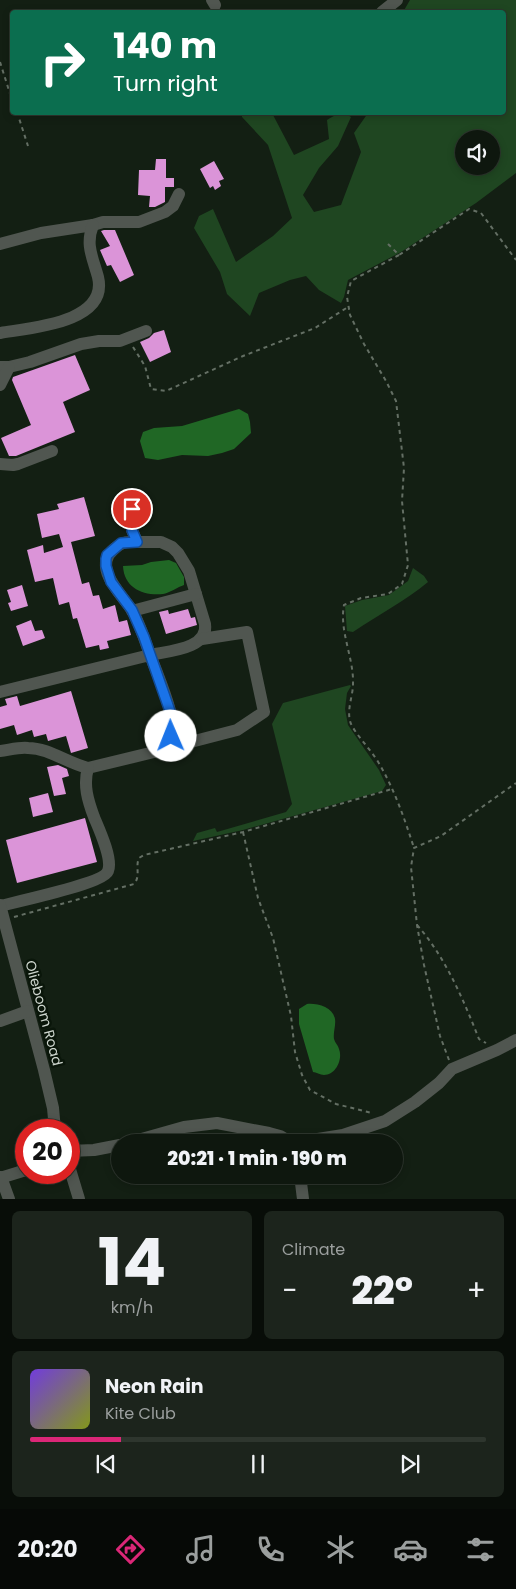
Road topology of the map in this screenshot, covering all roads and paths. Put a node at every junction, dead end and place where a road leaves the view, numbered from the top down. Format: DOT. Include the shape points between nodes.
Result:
graph roads {
  1 [pos="397,0"];
  2 [pos="384,10"];
  3 [pos="0,62"];
  4 [pos="10,94"];
  5 [pos="18,115"];
  6 [pos="28,146"];
  7 [pos="180,194"];
  8 [pos="93,225"];
  9 [pos="0,244"];
  10 [pos="388,244"];
  11 [pos="399,255"];
  12 [pos="516,260"];
  13 [pos="348,307"];
  14 [pos="146,331"];
  15 [pos="0,333"];
  16 [pos="120,342"];
  17 [pos="4,367"];
  18 [pos="0,385"];
  19 [pos="52,451"];
  20 [pos="0,464"];
  21 [pos="132,509"];
  22 [pos="137,542"];
  23 [pos="196,594"];
  24 [pos="132,610"];
  25 [pos="202,639"];
  26 [pos="150,655"];
  27 [pos="0,692"];
  28 [pos="171,736"];
  29 [pos="0,751"];
  30 [pos="88,768"];
  31 [pos="516,783"];
  32 [pos="392,790"];
  33 [pos="243,832"];
  34 [pos="414,848"];
  35 [pos="0,905"];
  36 [pos="4,920"];
  37 [pos="417,925"];
  38 [pos="28,1011"];
  39 [pos="0,1020"];
  40 [pos="516,1040"];
  41 [pos="497,1050"];
  42 [pos="452,1069"];
  43 [pos="54,1119"];
  44 [pos="384,1121"];
  45 [pos="159,1134"];
  46 [pos="273,1134"];
  47 [pos="346,1134"];
  48 [pos="111,1147"];
  49 [pos="80,1151"];
  50 [pos="15,1174"];
  51 [pos="1,1178"];
  52 [pos="74,1184"];
  53 [pos="301,1184"];
  54 [pos="9,1199"];
  55 [pos="79,1199"];
  56 [pos="303,1199"];
  1 -- 2 [label="street"];
  3 -- 4 [label="path"];
  5 -- 6 [label="path"];
  7 -- 8 [label="street" via="173,206 149,219"];
  8 -- 9 [label="street" via="41,233"];
  8 -- 15 [label="street" via="89,246 99,290 90,306 76,316 56,323"];
  10 -- 11 [label="path"];
  11 -- 12 [label="path" via="469,209 480,214"];
  11 -- 13 [label="path" via="351,281"];
  13 -- 16 [label="path" via="315,328 166,391 151,389 145,366 133,347"];
  13 -- 32 [label="path" via="364,344 396,401 404,468 402,501 408,565 402,584 388,594 347,602 343,610 352,665 351,724 377,760"];
  14 -- 16 [label="street"];
  16 -- 17 [label="street" via="81,344 30,362"];
  17 -- 18 [label="street"];
  19 -- 20 [label="street" via="12,466"];
  21 -- 22 [label="street" via="132,530"];
  22 -- 23 [label="street" via="161,542 172,547 189,571"];
  22 -- 24 [label="street" via="121,543 106,559 111,582"];
  23 -- 24 [label="street"];
  23 -- 25 [label="street" via="206,629"];
  24 -- 26 [label="street"];
  25 -- 26 [label="street"];
  25 -- 28 [label="street" via="247,632 264,712 237,730 183,744"];
  26 -- 27 [label="street"];
  26 -- 28 [label="street" via="171,714"];
  28 -- 30 [label="street" via="162,749"];
  29 -- 30 [label="street" via="27,747 43,750"];
  30 -- 35 [label="street" via="85,779 89,804 108,859 107,874 91,882"];
  31 -- 34 [label="path" via="441,836"];
  32 -- 33 [label="path"];
  32 -- 34 [label="path"];
  33 -- 36 [label="path" via="144,855 137,862 138,877 134,884"];
  33 -- 44 [label="path" via="258,898 273,938 302,1075 310,1090 336,1104 373,1113"];
  34 -- 37 [label="path" via="411,867"];
  35 -- 36 [label="street, Olieboom Road"];
  36 -- 38 [label="street, Olieboom Road"];
  37 -- 41 [label="path" via="446,964 479,1039"];
  37 -- 42 [label="path" via="440,1036"];
  38 -- 39 [label="street"];
  38 -- 43 [label="street, Olieboom Road"];
  40 -- 41 [label="street"];
  41 -- 42 [label="street"];
  42 -- 44 [label="street" via="415,1102"];
  44 -- 47 [label="street"];
  45 -- 46 [label="street" via="208,1124 226,1124"];
  48 -- 49 [label="street"];
  50 -- 51 [label="street"];
  51 -- 54 [label="street"];
  52 -- 55 [label="street"];
  53 -- 56 [label="street"];
}
